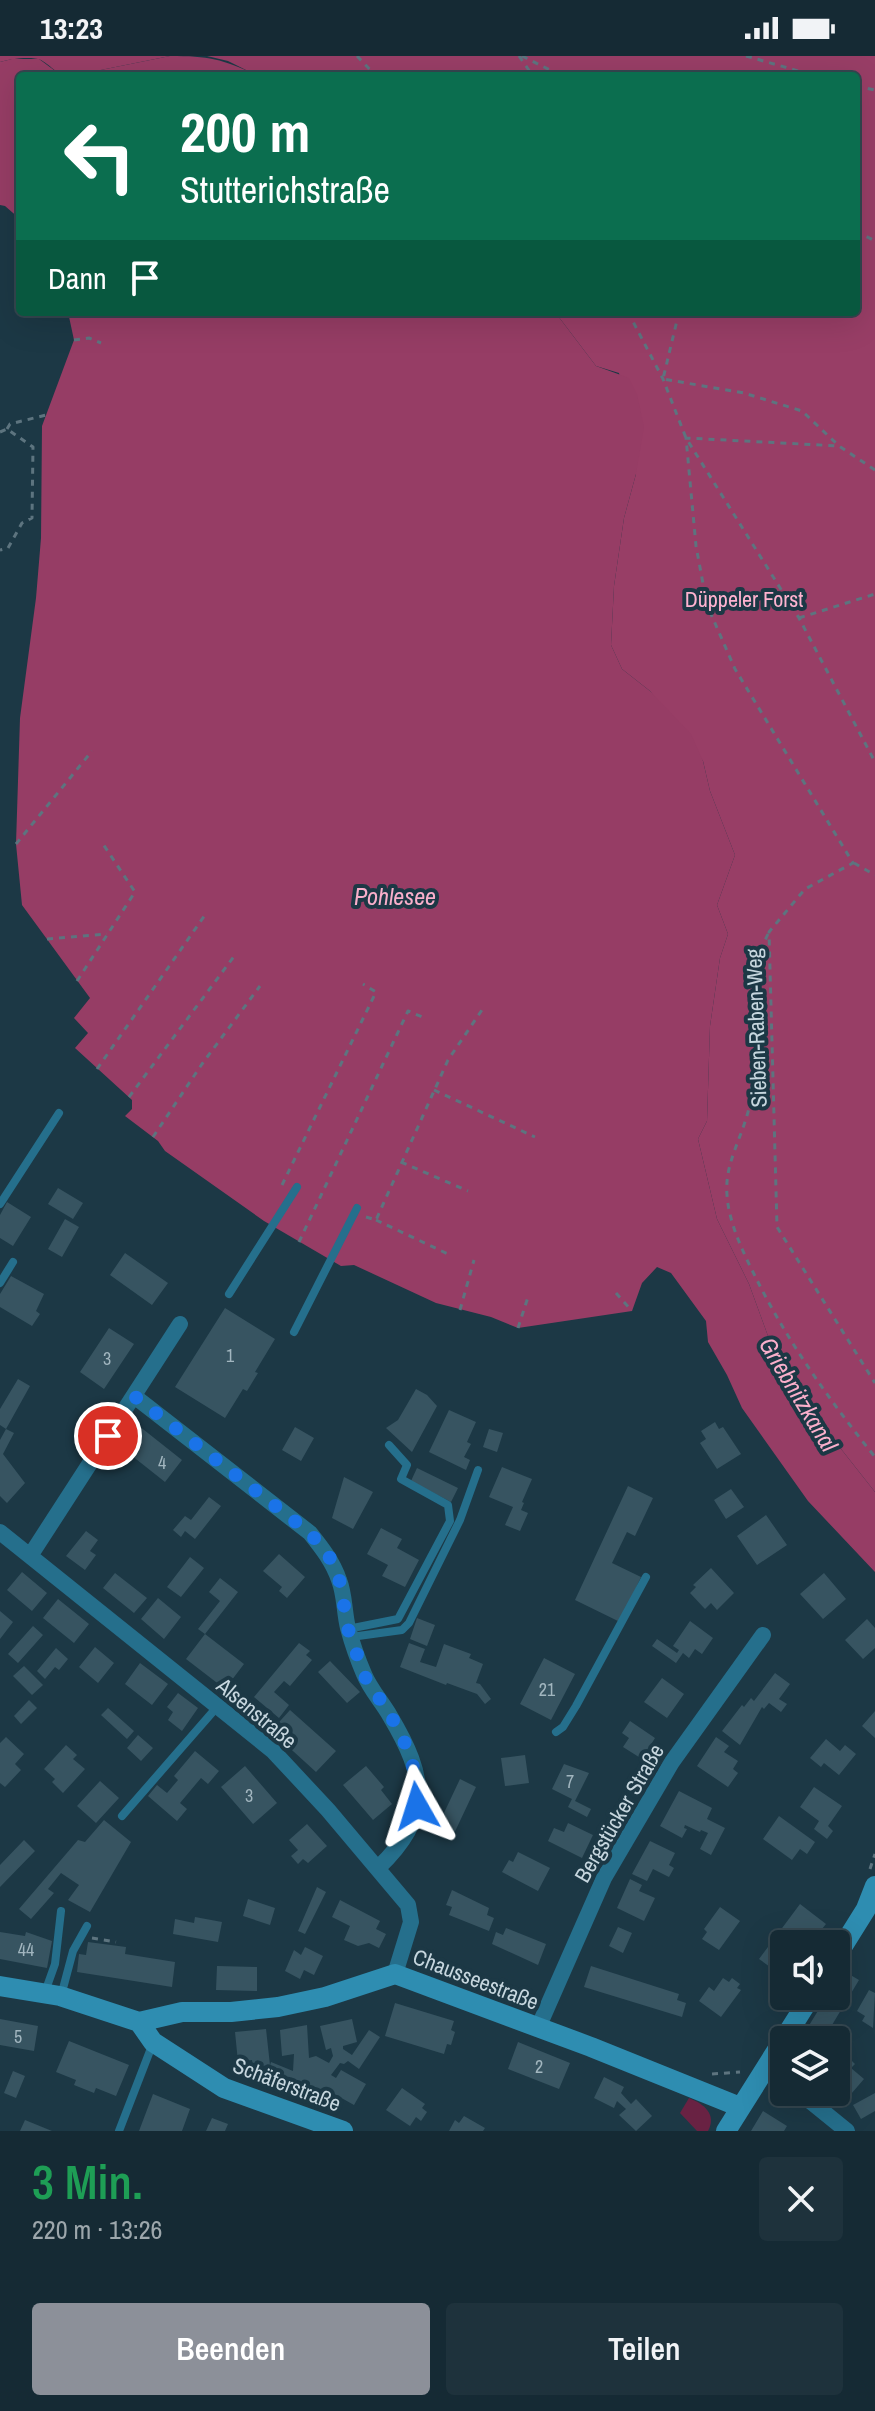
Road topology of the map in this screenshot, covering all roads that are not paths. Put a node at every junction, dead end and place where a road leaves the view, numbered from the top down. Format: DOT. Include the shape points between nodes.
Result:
graph roads {
  1 [pos="59,1113"];
  2 [pos="297,1187"];
  3 [pos="0,1204"];
  4 [pos="357,1208"];
  5 [pos="13,1262"];
  6 [pos="0,1283"];
  7 [pos="229,1294"];
  8 [pos="180,1324"];
  9 [pos="294,1332"];
  10 [pos="134,1396"];
  11 [pos="389,1445"];
  12 [pos="478,1470"];
  13 [pos="0,1532"];
  14 [pos="30,1556"];
  15 [pos="646,1577"];
  16 [pos="350,1633"];
  17 [pos="763,1635"];
  18 [pos="217,1707"];
  19 [pos="556,1732"];
  20 [pos="122,1816"];
  21 [pos="378,1868"];
  22 [pos="875,1886"];
  23 [pos="61,1911"];
  24 [pos="87,1926"];
  25 [pos="850,1935"];
  26 [pos="395,1974"];
  27 [pos="0,1986"];
  28 [pos="52,1995"];
  29 [pos="800,2010"];
  30 [pos="139,2022"];
  31 [pos="538,2028"];
  32 [pos="153,2042"];
  33 [pos="757,2068"];
  34 [pos="770,2074"];
  35 [pos="816,2106"];
  36 [pos="740,2107"];
  37 [pos="119,2131"];
  38 [pos="343,2131"];
  39 [pos="726,2131"];
  40 [pos="847,2131"];
  1 -- 3 [label="lane"];
  2 -- 7 [label="lane"];
  4 -- 9 [label="lane"];
  5 -- 6 [label="lane"];
  8 -- 10 [label="street"];
  10 -- 14 [label="street"];
  10 -- 16 [label="street" via="310,1533 329,1556 340,1582"];
  11 -- 16 [label="lane" via="407,1465 401,1479 448,1505 450,1521 398,1619"];
  12 -- 16 [label="lane" via="460,1520 409,1623 402,1630"];
  13 -- 14 [label="street, Alsenstraße"];
  14 -- 18 [label="street, Alsenstraße"];
  15 -- 19 [label="lane" via="576,1706"];
  16 -- 21 [label="street" via="365,1677 410,1753 418,1790 410,1832"];
  17 -- 31 [label="street, Bergstücker Straße" via="672,1762 604,1878"];
  18 -- 20 [label="lane"];
  18 -- 21 [label="street, Alsenstraße" via="273,1751"];
  21 -- 26 [label="street, Alsenstraße" via="410,1910"];
  22 -- 25 [label="street"];
  23 -- 28 [label="lane"];
  24 -- 28 [label="lane"];
  26 -- 30 [label="street, Chausseestraße" via="278,2007 182,2012"];
  26 -- 31 [label="street, Chausseestraße"];
  27 -- 28 [label="street"];
  28 -- 30 [label="street"];
  29 -- 33 [label="street"];
  30 -- 32 [label="street, Schäferstraße"];
  31 -- 36 [label="street, Chausseestraße"];
  32 -- 37 [label="lane"];
  32 -- 38 [label="street, Schäferstraße" via="224,2088"];
  33 -- 34 [label="street"];
  33 -- 36 [label="street"];
  35 -- 40 [label="street"];
  36 -- 39 [label="street"];
}
